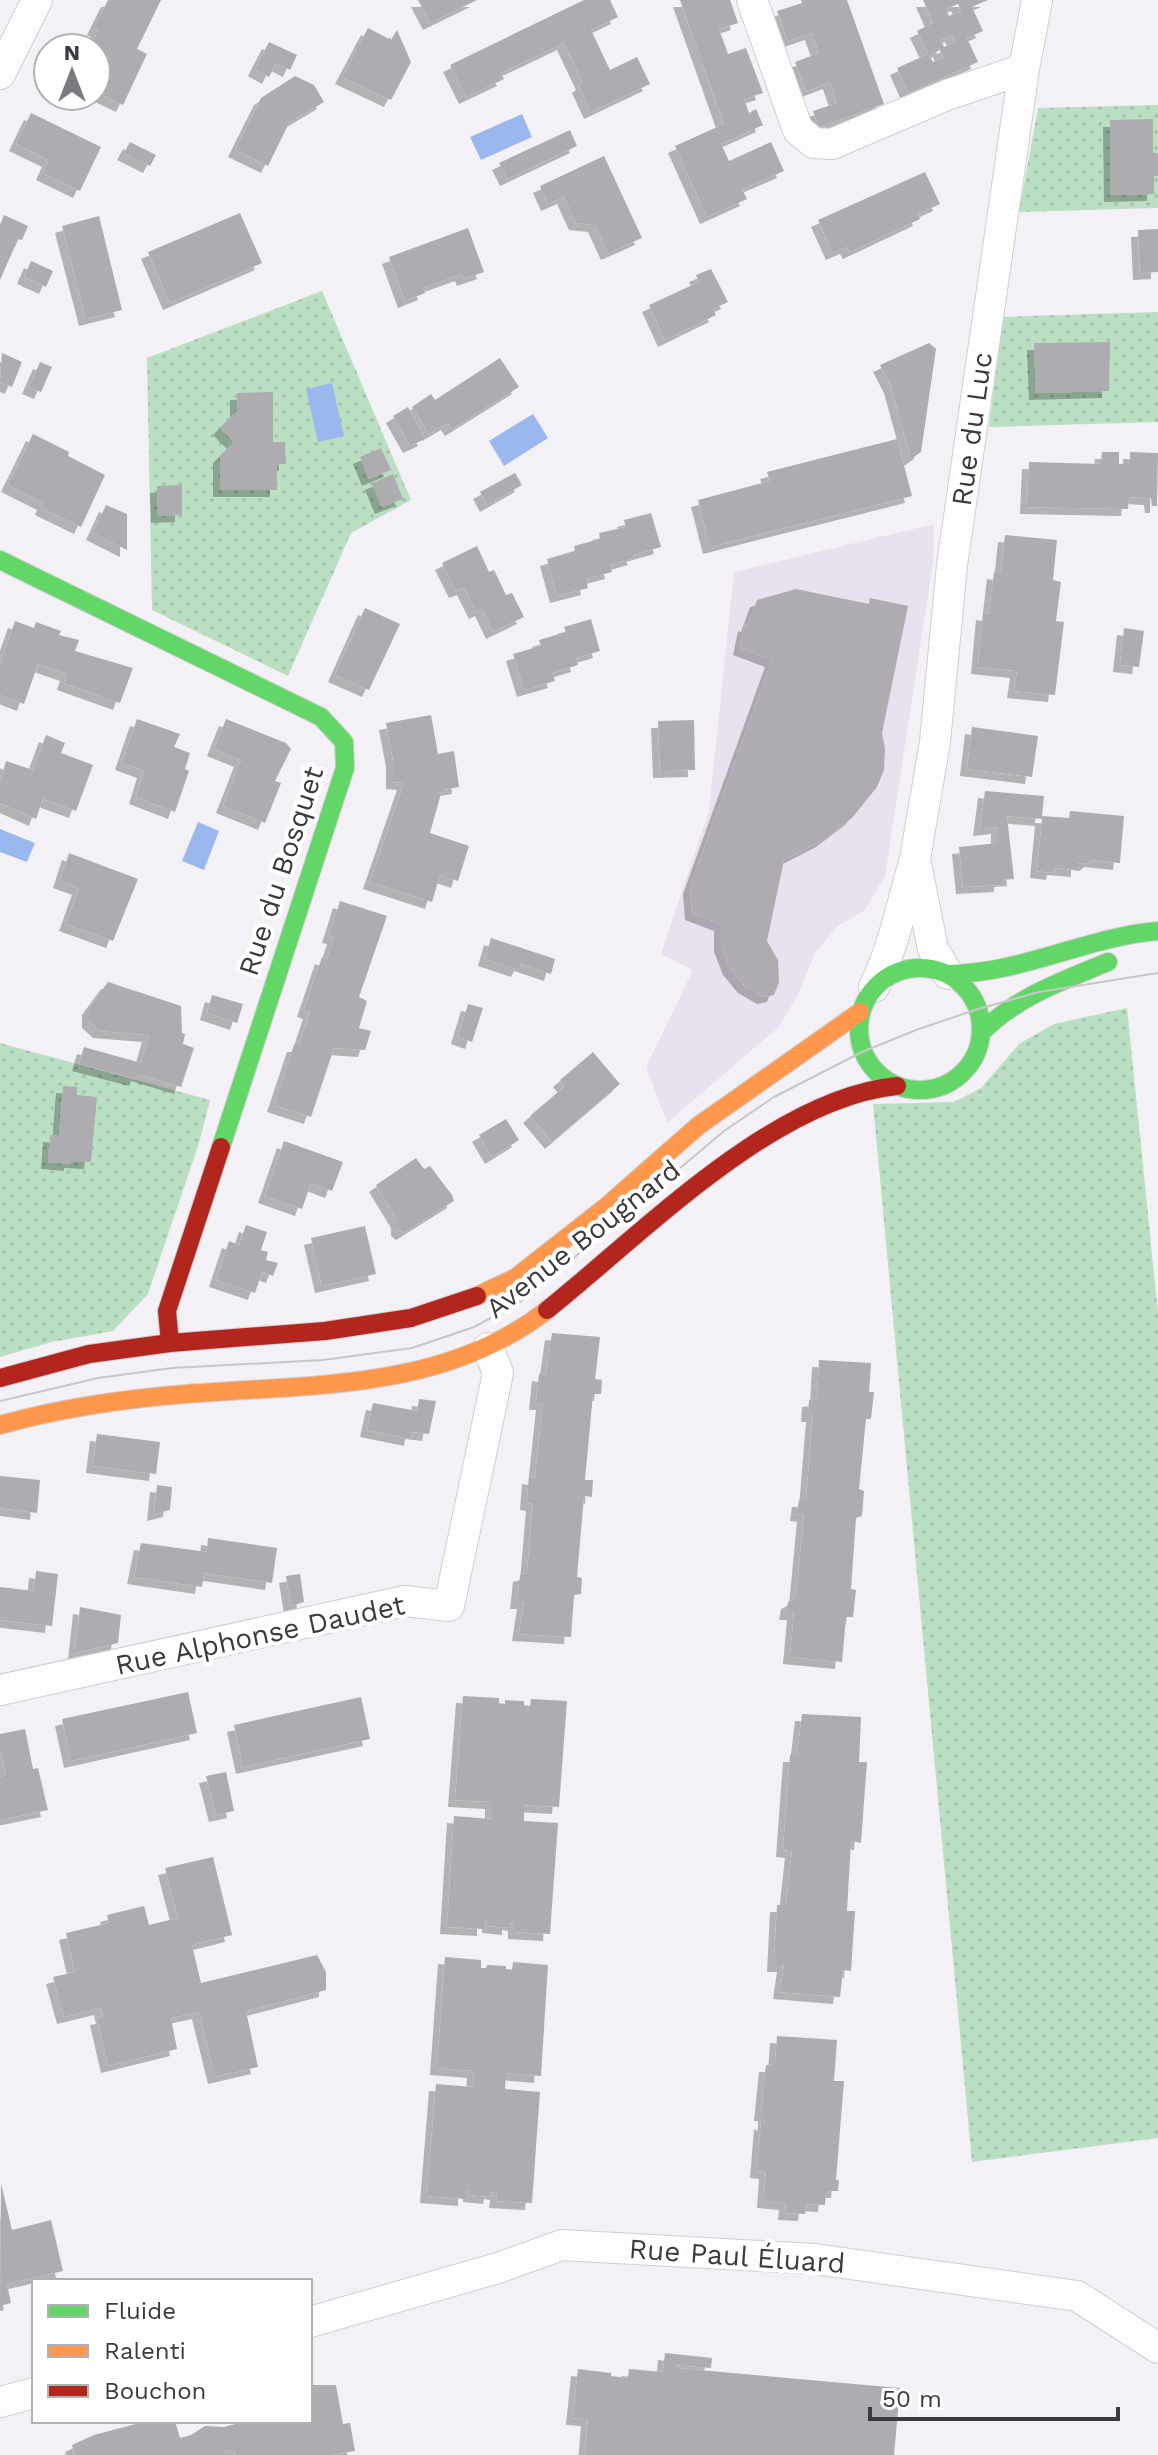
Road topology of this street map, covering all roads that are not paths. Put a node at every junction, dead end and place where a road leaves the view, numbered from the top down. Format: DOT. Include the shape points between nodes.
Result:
graph roads {
  1 [pos="37,0"];
  2 [pos="752,0"];
  3 [pos="1037,0"];
  4 [pos="1024,69"];
  5 [pos="0,74"];
  6 [pos="0,560"];
  7 [pos="915,859"];
  8 [pos="1158,931"];
  9 [pos="1158,940"];
  10 [pos="948,974"];
  11 [pos="867,1000"];
  12 [pos="981,1033"];
  13 [pos="897,1086"];
  14 [pos="170,1343"];
  15 [pos="488,1348"];
  16 [pos="0,1378"];
  17 [pos="0,1425"];
  18 [pos="0,1690"];
  19 [pos="312,2321"];
  20 [pos="1158,2348"];
  21 [pos="32,2394"];
  22 [pos="0,2402"];
  1 -- 5 [label="street"];
  2 -- 4 [label="street" via="798,130 814,143 832,144"];
  3 -- 4 [label="street, Rue du Luc"];
  4 -- 7 [label="street, Rue du Luc"];
  6 -- 14 [label="main road, Rue du Bosquet" via="321,717 344,742 345,768 167,1311"];
  7 -- 10 [label="street, Rue du Luc" via="933,949"];
  7 -- 11 [label="street, Rue du Luc" via="889,956"];
  8 -- 10 [label="main road, Avenue Bougnard" via="1108,938 974,976"];
  9 -- 12 [label="main road, Avenue Bougnard" via="1016,1002"];
  10 -- 11 [label="main road, Avenue Bougnard" via="908,968 889,975"];
  10 -- 12 [label="main road" via="971,995"];
  11 -- 13 [label="main road" via="858,1033 862,1052 882,1078"];
  11 -- 14 [label="main road, Avenue Bougnard" via="698,1126 515,1278 462,1303 411,1318 325,1331"];
  12 -- 13 [label="main road, Avenue Bougnard" via="965,1071 950,1082 933,1089"];
  13 -- 15 [label="main road, Avenue Bougnard" via="871,1087 838,1100 723,1164 533,1321"];
  14 -- 16 [label="main road, Avenue Bougnard" via="89,1354"];
  15 -- 17 [label="main road, Avenue Bougnard" via="422,1370 335,1384 105,1401"];
  15 -- 18 [label="street, Rue Alphonse Daudet" via="498,1373 449,1606 405,1601"];
  19 -- 20 [label="street, Rue Paul Éluard" via="562,2245 815,2259 1077,2296"];
  21 -- 22 [label="street"];
}
